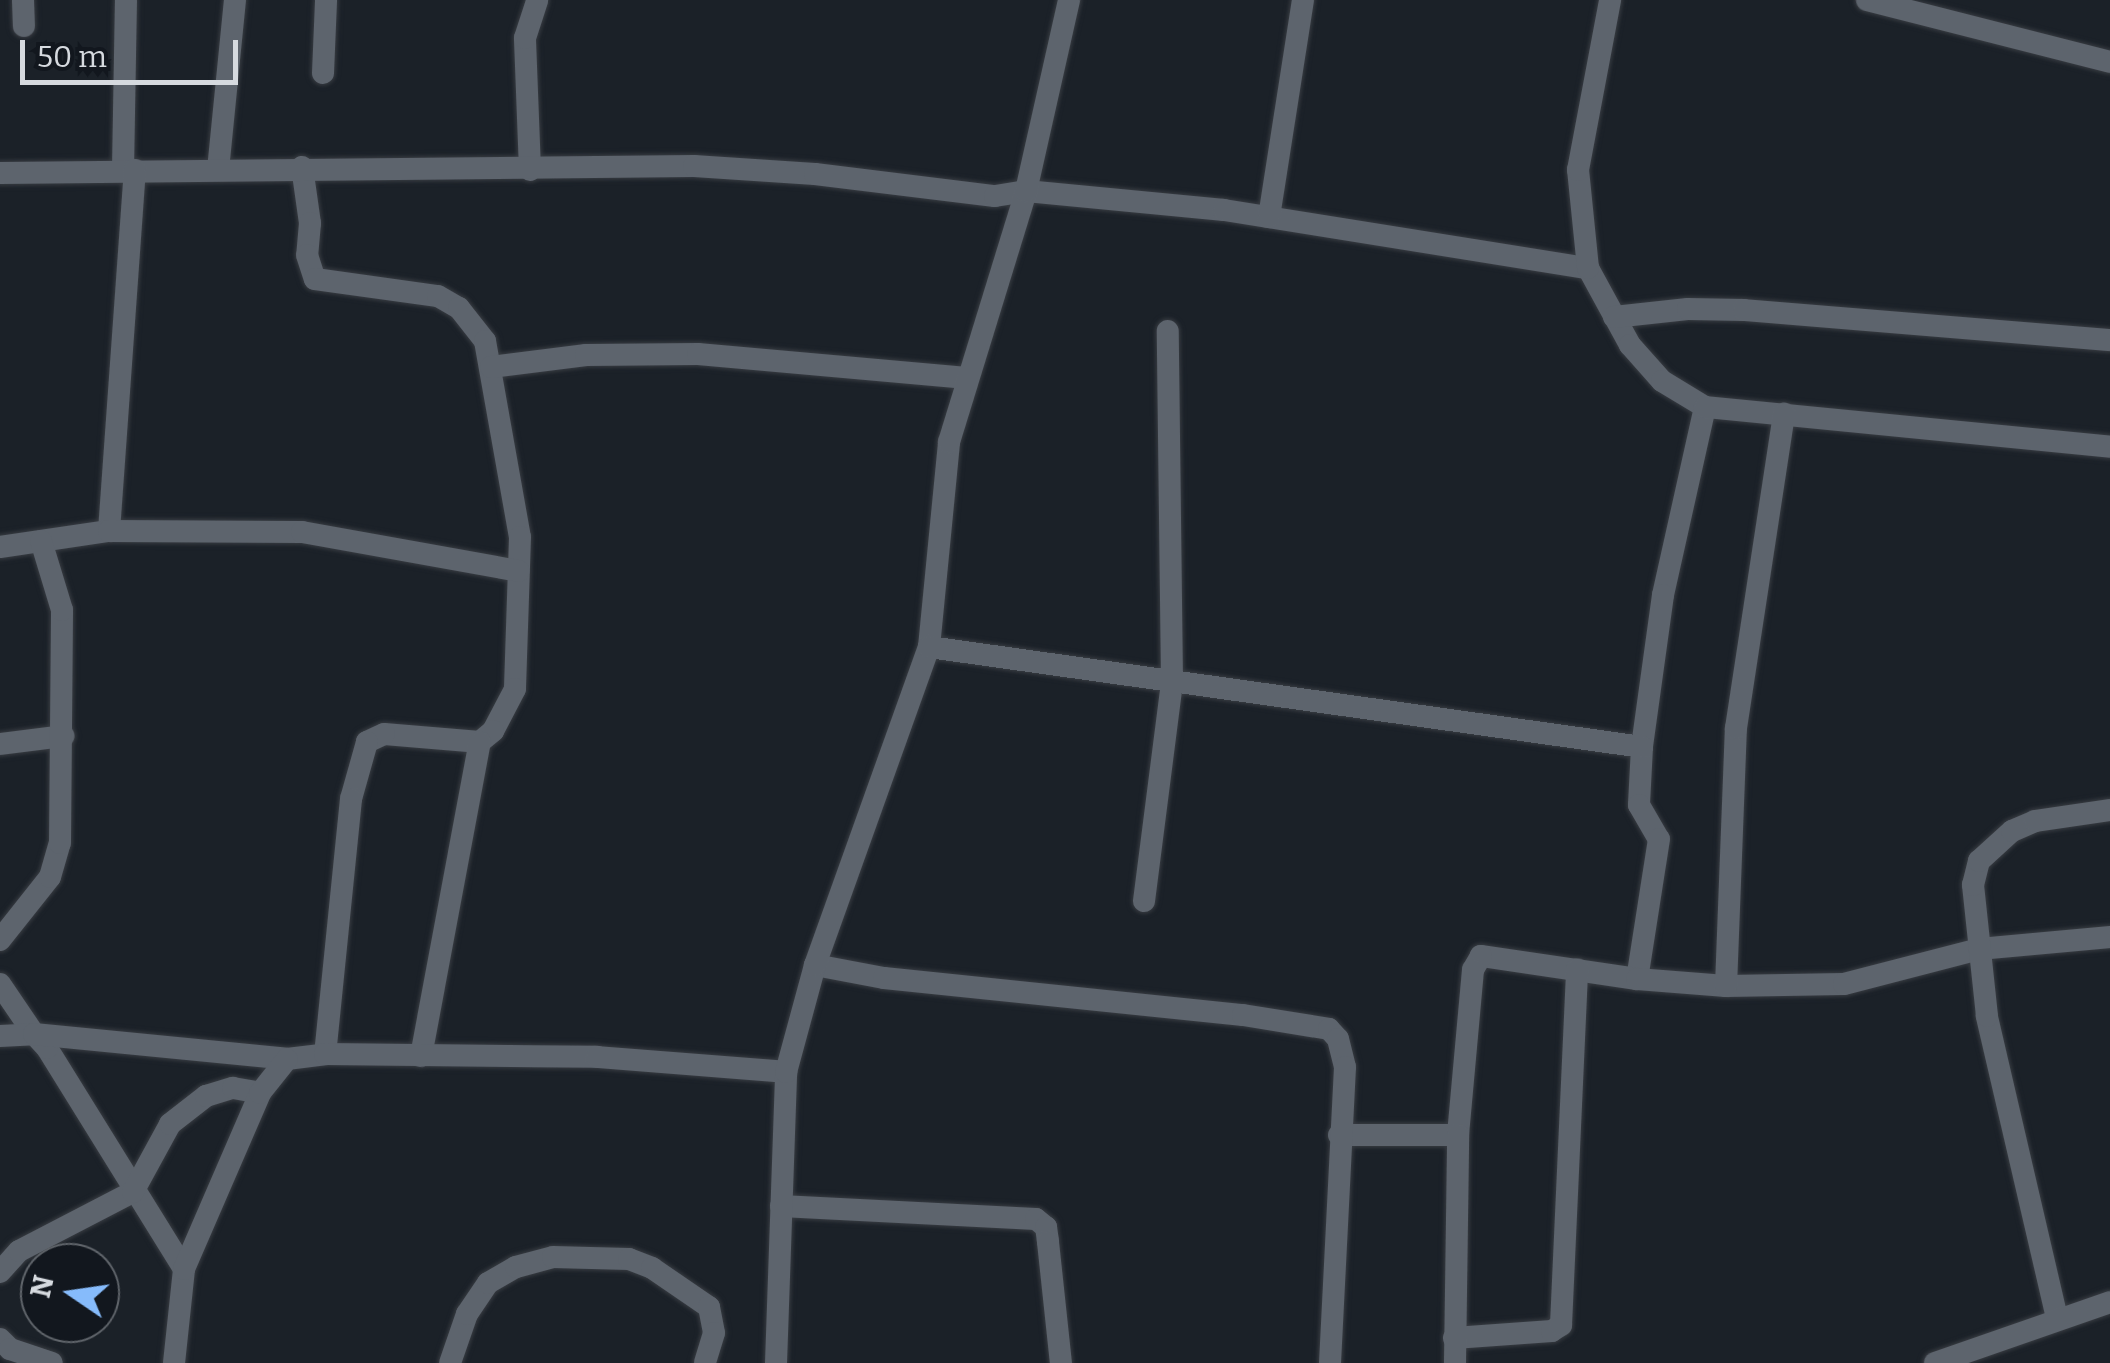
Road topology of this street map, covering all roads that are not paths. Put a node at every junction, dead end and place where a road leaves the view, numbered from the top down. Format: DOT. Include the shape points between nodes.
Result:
graph roads {
  1 [pos="23,0"];
  2 [pos="126,0"];
  3 [pos="234,0"];
  4 [pos="326,0"];
  5 [pos="538,0"];
  6 [pos="1069,0"];
  7 [pos="1303,0"];
  8 [pos="1610,0"];
  9 [pos="1867,0"];
  10 [pos="24,26"];
  11 [pos="2110,37"];
  12 [pos="2107,62"];
  13 [pos="323,72"];
  14 [pos="302,167"];
  15 [pos="130,170"];
  16 [pos="218,170"];
  17 [pos="530,170"];
  18 [pos="0,173"];
  19 [pos="1026,191"];
  20 [pos="1269,216"];
  21 [pos="1588,268"];
  22 [pos="1614,317"];
  23 [pos="1168,331"];
  24 [pos="2110,340"];
  25 [pos="491,366"];
  26 [pos="968,378"];
  27 [pos="1705,407"];
  28 [pos="1784,414"];
  29 [pos="2110,447"];
  30 [pos="110,531"];
  31 [pos="41,541"];
  32 [pos="0,548"];
  33 [pos="519,571"];
  34 [pos="929,647"];
  35 [pos="1172,681"];
  36 [pos="63,736"];
  37 [pos="480,742"];
  38 [pos="0,744"];
  39 [pos="1642,747"];
  40 [pos="2110,810"];
  41 [pos="1144,901"];
  42 [pos="2110,937"];
  43 [pos="0,940"];
  44 [pos="1979,950"];
  45 [pos="815,965"];
  46 [pos="1577,969"];
  47 [pos="1637,978"];
  48 [pos="0,984"];
  49 [pos="1726,986"];
  50 [pos="34,1034"];
  51 [pos="0,1036"];
  52 [pos="325,1054"];
  53 [pos="422,1056"];
  54 [pos="287,1059"];
  55 [pos="786,1072"];
  56 [pos="260,1092"];
  57 [pos="1339,1135"];
  58 [pos="1458,1135"];
  59 [pos="133,1192"];
  60 [pos="781,1206"];
  61 [pos="184,1269"];
  62 [pos="0,1272"];
  63 [pos="2110,1302"];
  64 [pos="2057,1318"];
  65 [pos="1454,1338"];
  66 [pos="0,1339"];
  67 [pos="1942,1362"];
  68 [pos="52,1363"];
  69 [pos="174,1363"];
  70 [pos="450,1363"];
  71 [pos="705,1363"];
  72 [pos="776,1363"];
  73 [pos="1060,1363"];
  74 [pos="1330,1363"];
  75 [pos="1455,1363"];
  1 -- 10 [label="street"];
  2 -- 15 [label="street"];
  3 -- 16 [label="street"];
  4 -- 13 [label="street"];
  5 -- 17 [label="street" via="525,38"];
  6 -- 19 [label="street"];
  7 -- 20 [label="street"];
  8 -- 21 [label="street" via="1578,170"];
  9 -- 12 [label="street"];
  11 -- 12 [label="street"];
  14 -- 16 [label="street"];
  14 -- 17 [label="street"];
  14 -- 25 [label="street" via="316,279 438,296 474,323"];
  15 -- 16 [label="street"];
  15 -- 18 [label="street"];
  15 -- 30 [label="street"];
  17 -- 19 [label="street" via="694,166 994,196"];
  19 -- 20 [label="street"];
  19 -- 26 [label="street"];
  20 -- 21 [label="street"];
  21 -- 22 [label="street"];
  22 -- 24 [label="street" via="1744,310"];
  22 -- 27 [label="street" via="1662,380"];
  23 -- 35 [label="street"];
  25 -- 26 [label="street" via="586,355 698,354"];
  25 -- 33 [label="street" via="520,537"];
  26 -- 34 [label="street" via="949,442"];
  27 -- 28 [label="street"];
  27 -- 39 [label="street" via="1663,595"];
  28 -- 29 [label="street"];
  28 -- 49 [label="street" via="1736,728"];
  30 -- 31 [label="street"];
  30 -- 33 [label="street" via="302,532"];
  31 -- 32 [label="street"];
  31 -- 36 [label="street" via="62,610"];
  33 -- 37 [label="street" via="515,689 493,732"];
  34 -- 35 [label="street"];
  34 -- 45 [label="street"];
  35 -- 39 [label="street"];
  35 -- 41 [label="street"];
  36 -- 38 [label="street"];
  36 -- 43 [label="street" via="58,860"];
  37 -- 52 [label="street" via="384,734 366,742 352,799"];
  37 -- 53 [label="street"];
  39 -- 47 [label="street" via="1640,805 1659,839"];
  40 -- 44 [label="street" via="2035,822 1994,845 1979,862 1973,885"];
  42 -- 44 [label="street"];
  44 -- 49 [label="street" via="1844,984"];
  44 -- 64 [label="street" via="1987,1016"];
  45 -- 55 [label="street"];
  45 -- 57 [label="street" via="1329,1029 1338,1038 1344,1067"];
  46 -- 47 [label="street"];
  46 -- 58 [label="street" via="1494,956 1475,960"];
  46 -- 65 [label="street" via="1560,1325"];
  47 -- 49 [label="street"];
  48 -- 50 [label="street"];
  50 -- 51 [label="street"];
  50 -- 54 [label="street"];
  50 -- 59 [label="street"];
  52 -- 53 [label="street"];
  52 -- 54 [label="street"];
  53 -- 55 [label="street" via="596,1057"];
  54 -- 56 [label="street"];
  55 -- 60 [label="street"];
  56 -- 59 [label="street" via="232,1088 206,1096 170,1124"];
  56 -- 61 [label="street"];
  57 -- 58 [label="street"];
  57 -- 74 [label="street"];
  58 -- 65 [label="street"];
  59 -- 61 [label="street"];
  59 -- 62 [label="street" via="20,1251"];
  60 -- 72 [label="street"];
  60 -- 73 [label="street" via="1036,1219 1046,1228"];
  61 -- 69 [label="street"];
  63 -- 64 [label="street"];
  64 -- 67 [label="street"];
  65 -- 75 [label="street"];
  66 -- 68 [label="street"];
  70 -- 71 [label="street" via="467,1314 488,1283 553,1257 629,1258 709,1307 714,1333"];
}
